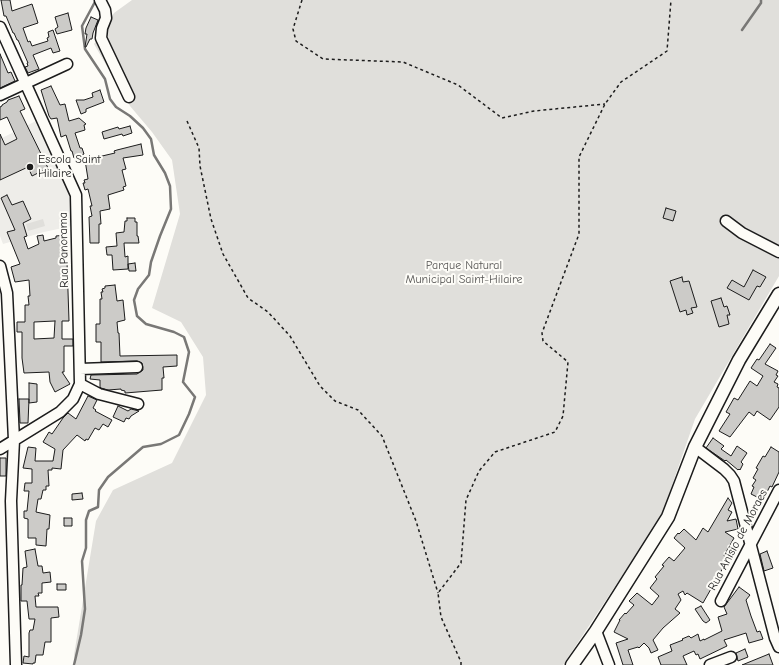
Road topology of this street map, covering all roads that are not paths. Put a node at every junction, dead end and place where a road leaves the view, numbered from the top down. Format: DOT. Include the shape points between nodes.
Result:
graph roads {
  1 [pos="100,0"];
  2 [pos="0,27"];
  3 [pos="67,64"];
  4 [pos="25,84"];
  5 [pos="0,95"];
  6 [pos="130,97"];
  7 [pos="726,221"];
  8 [pos="779,252"];
  9 [pos="0,266"];
  10 [pos="779,294"];
  11 [pos="137,367"];
  12 [pos="80,369"];
  13 [pos="80,384"];
  14 [pos="138,404"];
  15 [pos="14,440"];
  16 [pos="695,447"];
  17 [pos="0,448"];
  18 [pos="779,490"];
  19 [pos="751,545"];
  20 [pos="721,601"];
  21 [pos="596,631"];
  22 [pos="779,647"];
  23 [pos="731,657"];
  24 [pos="16,665"];
  25 [pos="572,665"];
  26 [pos="609,665"];
  27 [pos="710,665"];
  1 -- 6 [label="street" via="106,18 101,38"];
  2 -- 4 [label="street, Rua Panorama"];
  3 -- 4 [label="street"];
  4 -- 5 [label="street"];
  4 -- 12 [label="street, Rua Panorama" via="76,195"];
  7 -- 8 [label="street" via="742,233"];
  9 -- 15 [label="street" via="7,293"];
  10 -- 16 [label="main road" via="739,360"];
  11 -- 12 [label="street"];
  12 -- 13 [label="street, Rua Panorama"];
  13 -- 14 [label="street" via="99,394"];
  13 -- 15 [label="street, Rua Panorama" via="73,399 60,412"];
  15 -- 17 [label="street, Rua Panorama"];
  15 -- 24 [label="street" via="12,501"];
  16 -- 19 [label="street" via="724,468 734,481"];
  16 -- 21 [label="main road" via="668,517"];
  18 -- 19 [label="street, Rua Anisio de Moraes"];
  19 -- 20 [label="street, Rua Anisio de Moraes"];
  19 -- 22 [label="street"];
  21 -- 25 [label="main road"];
  21 -- 26 [label="street"];
  23 -- 27 [label="street"];
}
